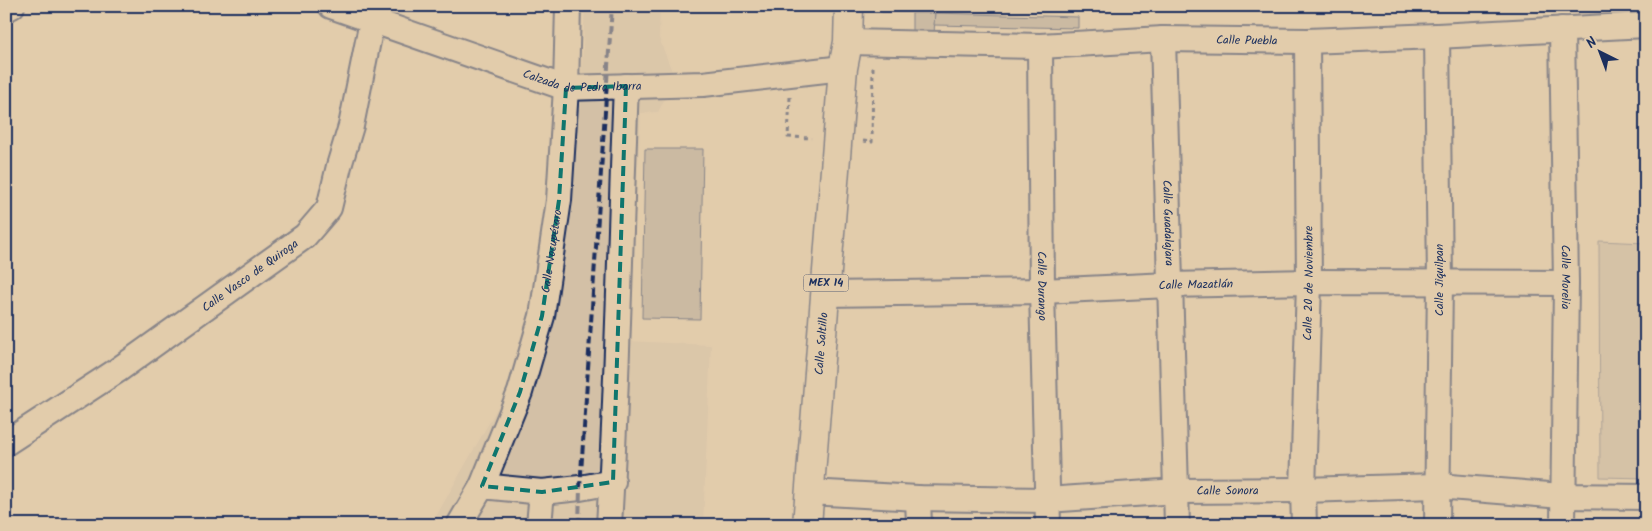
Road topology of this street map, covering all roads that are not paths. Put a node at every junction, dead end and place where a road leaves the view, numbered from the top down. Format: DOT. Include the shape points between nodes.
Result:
graph roads {
  1 [pos="12,6"];
  2 [pos="331,6"];
  3 [pos="568,6"];
  4 [pos="849,6"];
  5 [pos="6,10"];
  6 [pos="372,21"];
  7 [pos="1646,25"];
  8 [pos="1562,29"];
  9 [pos="1437,36"];
  10 [pos="1163,39"];
  11 [pos="1307,40"];
  12 [pos="848,42"];
  13 [pos="1040,46"];
  14 [pos="843,68"];
  15 [pos="626,86"];
  16 [pos="566,88"];
  17 [pos="1309,282"];
  18 [pos="1440,282"];
  19 [pos="1566,283"];
  20 [pos="1169,284"];
  21 [pos="1042,291"];
  22 [pos="825,294"];
  23 [pos="6,443"];
  24 [pos="613,482"];
  25 [pos="482,486"];
  26 [pos="1437,486"];
  27 [pos="1303,490"];
  28 [pos="1177,491"];
  29 [pos="542,492"];
  30 [pos="809,492"];
  31 [pos="1562,496"];
  32 [pos="1646,497"];
  33 [pos="918,498"];
  34 [pos="1047,500"];
  35 [pos="459,525"];
  36 [pos="539,525"];
  37 [pos="609,525"];
  38 [pos="807,525"];
  39 [pos="919,525"];
  40 [pos="1048,525"];
  41 [pos="1177,525"];
  42 [pos="1304,525"];
  43 [pos="1437,525"];
  44 [pos="1563,525"];
  1 -- 5 [label="street"];
  2 -- 6 [label="street, Calzada de Pedro Ibarra"];
  3 -- 16 [label="street, Calle Nocupétaro"];
  4 -- 12 [label="main road, MEX 14"];
  6 -- 16 [label="street, Calzada de Pedro Ibarra"];
  6 -- 23 [label="street, Calle Vasco de Quiroga" via="351,126 328,208 305,236 118,370"];
  7 -- 8 [label="street, Calle Puebla"];
  8 -- 9 [label="street, Calle Puebla"];
  8 -- 19 [label="street, Calle Morelia"];
  9 -- 11 [label="street, Calle Puebla"];
  9 -- 18 [label="street, Calle Jiquilpan"];
  10 -- 11 [label="street, Calle Puebla"];
  10 -- 13 [label="street, Calle Puebla"];
  10 -- 20 [label="street, Calle Guadalajara"];
  11 -- 17 [label="street, Calle 20 de Noviembre"];
  12 -- 13 [label="street, Calle Puebla"];
  12 -- 14 [label="main road, Calle Saltillo / MEX 14"];
  13 -- 21 [label="street, Calle Durango"];
  14 -- 15 [label="street, Calzada de Pedro Ibarra" via="703,84"];
  14 -- 22 [label="main road, Calle Saltillo / MEX 14"];
  15 -- 16 [label="street, Calzada de Pedro Ibarra"];
  15 -- 24 [label="street"];
  16 -- 25 [label="street, Calle Nocupétaro" via="559,200 542,316 520,392"];
  17 -- 18 [label="street, Calle Mazatlán"];
  17 -- 20 [label="street, Calle Mazatlán"];
  17 -- 27 [label="street, Calle 20 de Noviembre"];
  18 -- 19 [label="street, Calle Mazatlán"];
  18 -- 26 [label="street, Calle Jiquilpan"];
  19 -- 31 [label="street, Calle Morelia"];
  20 -- 21 [label="street, Calle Mazatlán"];
  20 -- 28 [label="street, Calle Guadalajara"];
  21 -- 22 [label="street, Calle Mazatlán"];
  21 -- 34 [label="street, Calle Durango"];
  22 -- 30 [label="main road, Calle Saltillo / MEX 14"];
  24 -- 29 [label="street"];
  24 -- 37 [label="street"];
  25 -- 29 [label="street"];
  25 -- 35 [label="street, Calle Nocupétaro"];
  26 -- 27 [label="street, Calle Sonora"];
  26 -- 31 [label="street, Calle Sonora"];
  26 -- 43 [label="street, Calle Jiquilpan"];
  27 -- 28 [label="street, Calle Sonora"];
  27 -- 42 [label="street, Calle 20 de Noviembre"];
  28 -- 34 [label="street, Calle Sonora"];
  28 -- 41 [label="street, Calle Guadalajara"];
  29 -- 36 [label="street"];
  30 -- 33 [label="street, Calle Sonora"];
  30 -- 38 [label="main road, Calle Saltillo / MEX 14"];
  31 -- 32 [label="street, Calle Sonora"];
  31 -- 44 [label="street, Calle Morelia"];
  33 -- 34 [label="street, Calle Sonora"];
  33 -- 39 [label="street"];
  34 -- 40 [label="street, Calle Durango"];
}
